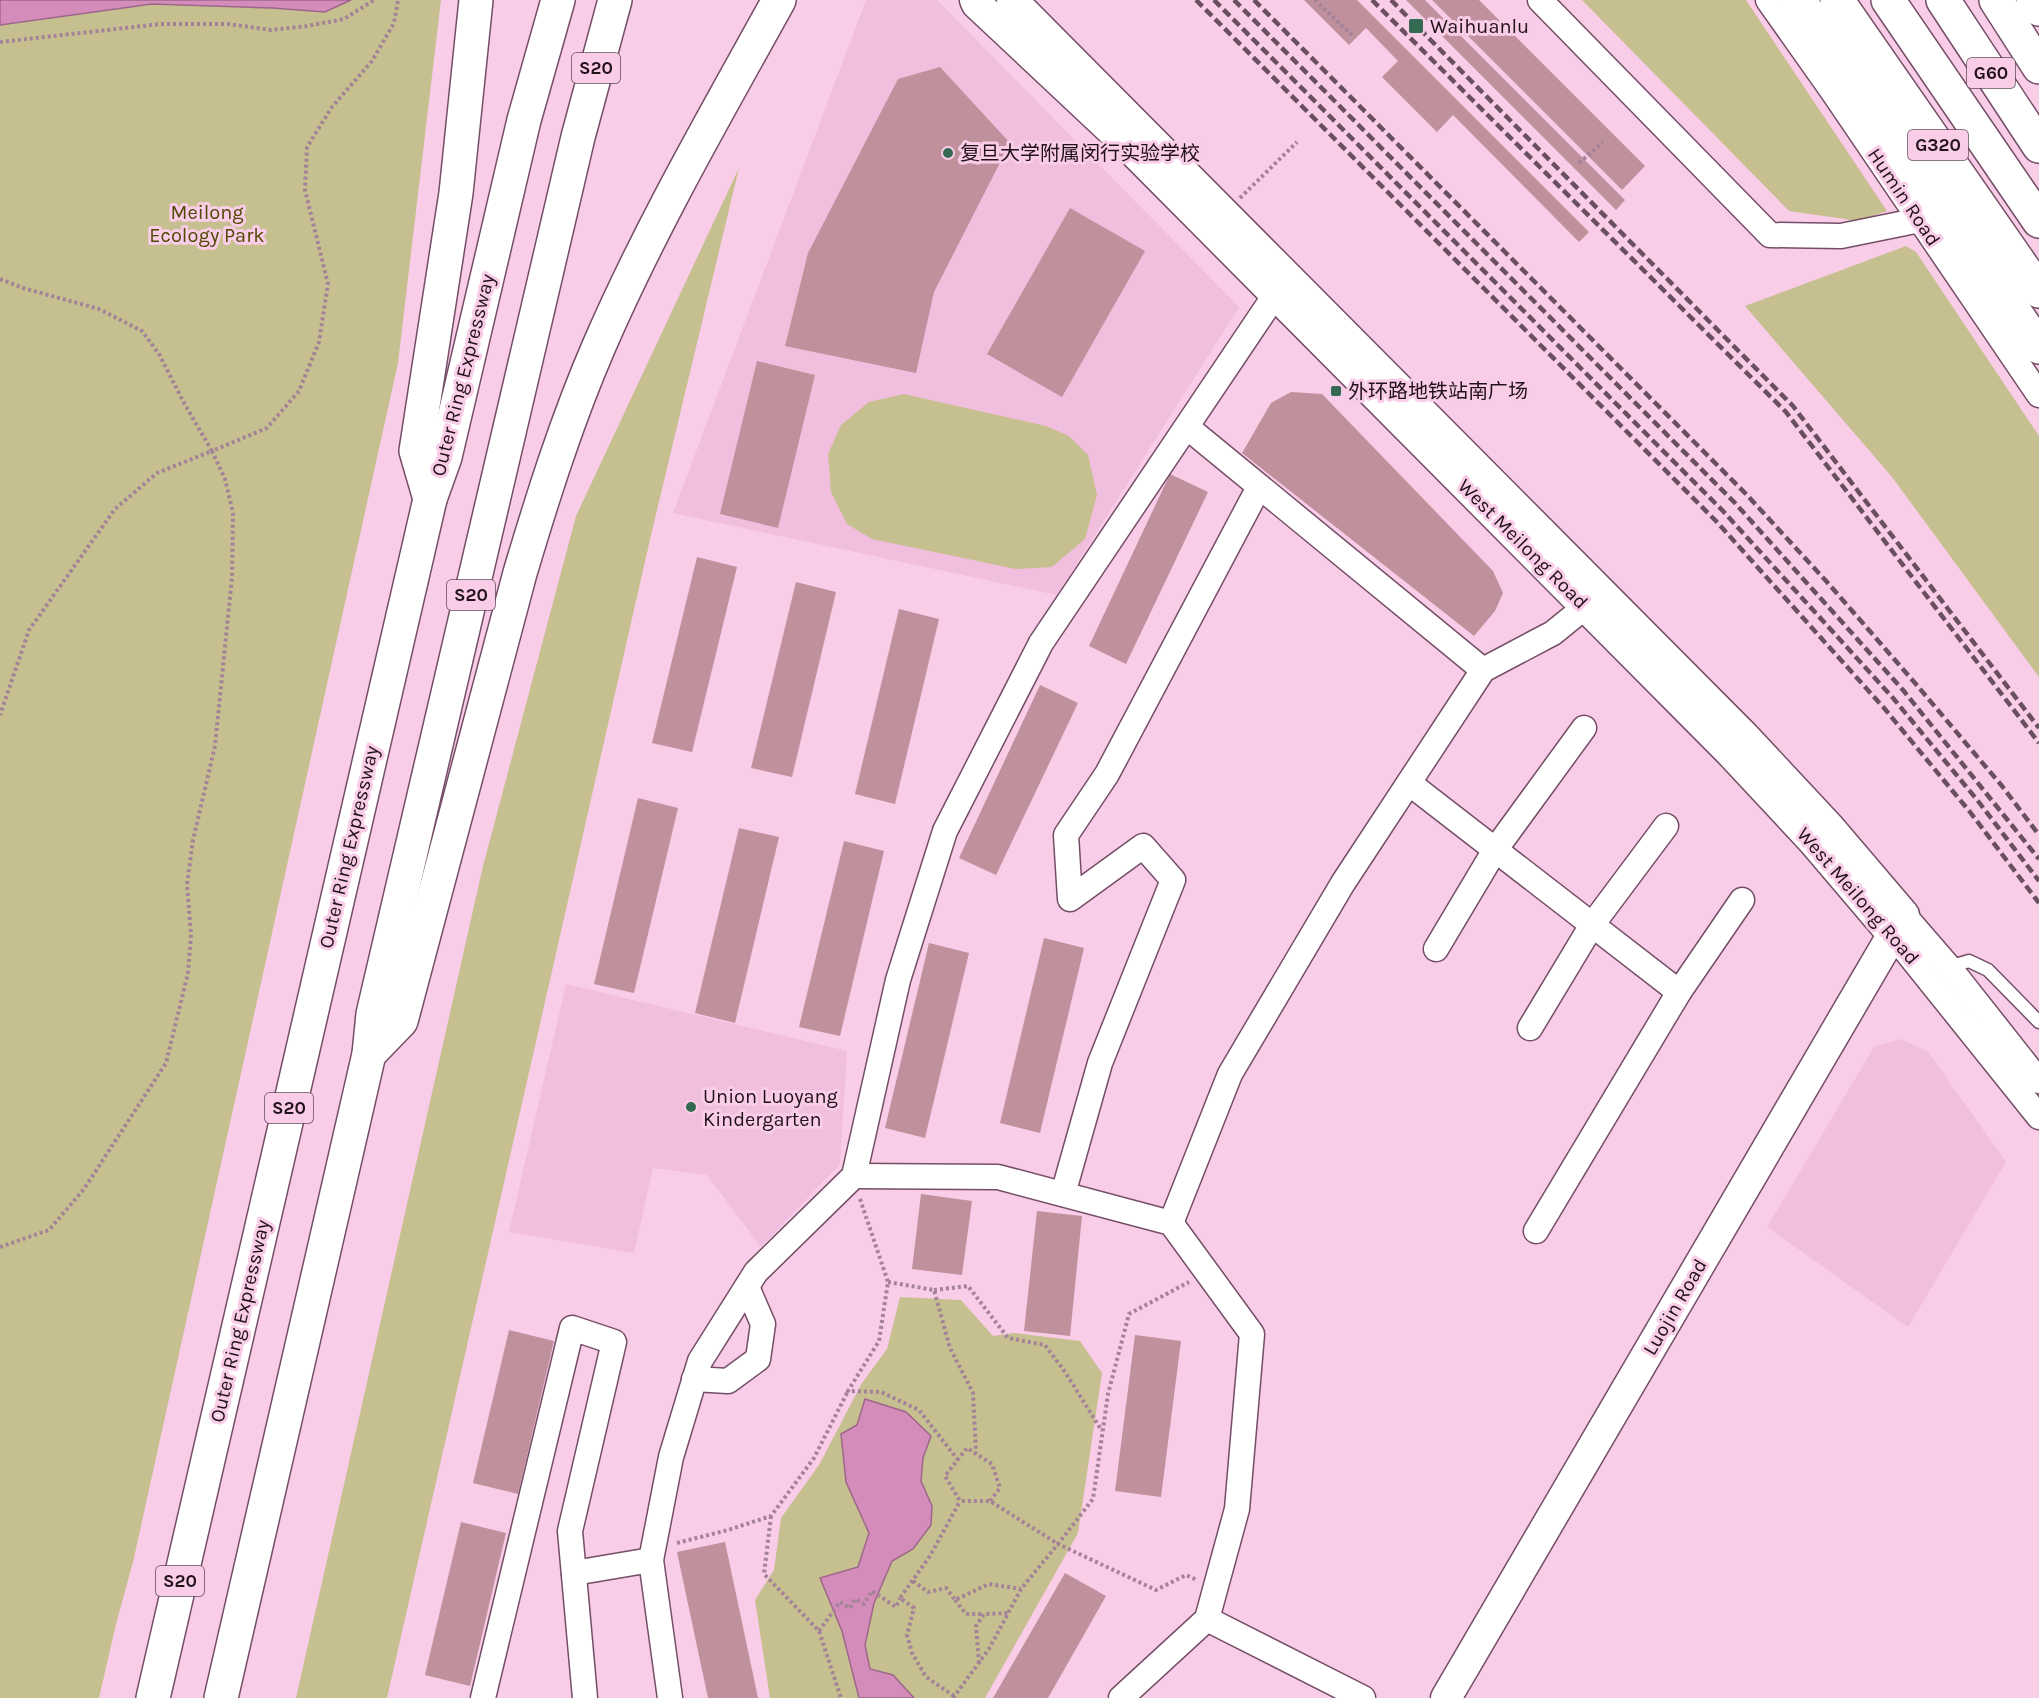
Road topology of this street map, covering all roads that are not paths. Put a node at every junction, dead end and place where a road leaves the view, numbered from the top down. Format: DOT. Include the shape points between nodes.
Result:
graph roads {
  1 [pos="476,0"];
  2 [pos="558,0"];
  3 [pos="615,0"];
  4 [pos="779,0"];
  5 [pos="798,0"];
  6 [pos="975,0"];
  7 [pos="1012,0"];
  8 [pos="1540,0"];
  9 [pos="1768,0"];
  10 [pos="1799,0"];
  11 [pos="1837,0"];
  12 [pos="1888,0"];
  13 [pos="1943,0"];
  14 [pos="1996,0"];
  15 [pos="2033,0"];
  16 [pos="2039,9"];
  17 [pos="2039,67"];
  18 [pos="2039,146"];
  19 [pos="678,182"];
  20 [pos="1920,220"];
  21 [pos="2039,221"];
  22 [pos="2039,291"];
  23 [pos="1275,295"];
  24 [pos="2039,348"];
  25 [pos="2039,395"];
  26 [pos="1187,427"];
  27 [pos="1259,487"];
  28 [pos="430,499"];
  29 [pos="1585,607"];
  30 [pos="1483,670"];
  31 [pos="1584,728"];
  32 [pos="1408,783"];
  33 [pos="1666,826"];
  34 [pos="1495,850"];
  35 [pos="1742,900"];
  36 [pos="1898,925"];
  37 [pos="1592,926"];
  38 [pos="1436,949"];
  39 [pos="1949,968"];
  40 [pos="1679,992"];
  41 [pos="2039,1022"];
  42 [pos="1530,1028"];
  43 [pos="369,1054"];
  44 [pos="2039,1081"];
  45 [pos="2039,1117"];
  46 [pos="854,1176"];
  47 [pos="1063,1194"];
  48 [pos="1171,1223"];
  49 [pos="1536,1231"];
  50 [pos="747,1287"];
  51 [pos="694,1379"];
  52 [pos="652,1554"];
  53 [pos="574,1573"];
  54 [pos="1207,1619"];
  55 [pos="153,1698"];
  56 [pos="220,1698"];
  57 [pos="483,1698"];
  58 [pos="585,1698"];
  59 [pos="670,1698"];
  60 [pos="1121,1698"];
  61 [pos="1363,1698"];
  62 [pos="1446,1698"];
  1 -- 28 [label="highway" via="456,193 416,451"];
  2 -- 28 [label="highway, Outer Ring Expressway / S20" via="524,120 445,457"];
  3 -- 43 [label="highway, S20" via="578,136 373,1014"];
  4 -- 19 [label="highway"];
  5 -- 19 [label="highway"];
  6 -- 23 [label="street, West Meilong Road" via="1123,141"];
  7 -- 36 [label="street, West Meilong Road" via="1745,737 1829,827"];
  8 -- 20 [label="street" via="1770,235 1841,236"];
  9 -- 20 [label="street, Humin Road"];
  10 -- 24 [label="highway"];
  11 -- 22 [label="highway, G320"];
  12 -- 21 [label="highway, G60"];
  13 -- 18 [label="highway, G60"];
  14 -- 17 [label="highway"];
  15 -- 16 [label="highway"];
  19 -- 43 [label="highway" via="579,395 539,509 401,1021"];
  20 -- 25 [label="street, Humin Road"];
  23 -- 26 [label="street"];
  23 -- 29 [label="street, West Meilong Road"];
  26 -- 27 [label="street"];
  26 -- 46 [label="street" via="1041,643 945,831 898,980"];
  27 -- 30 [label="street"];
  27 -- 47 [label="street" via="1107,774 1066,835 1070,899 1143,846 1173,880 1100,1063"];
  28 -- 55 [label="highway, Outer Ring Expressway / S20"];
  29 -- 30 [label="street" via="1553,633"];
  29 -- 36 [label="street, West Meilong Road"];
  30 -- 32 [label="street"];
  31 -- 34 [label="street"];
  32 -- 34 [label="street"];
  32 -- 48 [label="street" via="1230,1074"];
  33 -- 37 [label="street"];
  34 -- 37 [label="street"];
  34 -- 38 [label="street"];
  35 -- 40 [label="street"];
  36 -- 39 [label="street, West Meilong Road"];
  36 -- 45 [label="street, West Meilong Road"];
  36 -- 62 [label="street, Luojin Road"];
  37 -- 40 [label="street"];
  37 -- 42 [label="street"];
  39 -- 41 [label="lane" via="1969,961 1988,970"];
  39 -- 44 [label="street, West Meilong Road"];
  40 -- 49 [label="street"];
  43 -- 56 [label="highway, S20"];
  46 -- 47 [label="street" via="998,1177"];
  46 -- 50 [label="street" via="756,1272"];
  47 -- 48 [label="street"];
  48 -- 54 [label="street" via="1252,1334 1237,1509"];
  50 -- 51 [label="street" via="700,1361"];
  50 -- 51 [label="street" via="763,1324 758,1359 728,1381"];
  51 -- 52 [label="street" via="671,1457"];
  52 -- 53 [label="street"];
  52 -- 59 [label="street"];
  53 -- 57 [label="street" via="570,1531 614,1342 572,1328"];
  53 -- 58 [label="street"];
  54 -- 60 [label="street"];
  54 -- 61 [label="street"];
}
